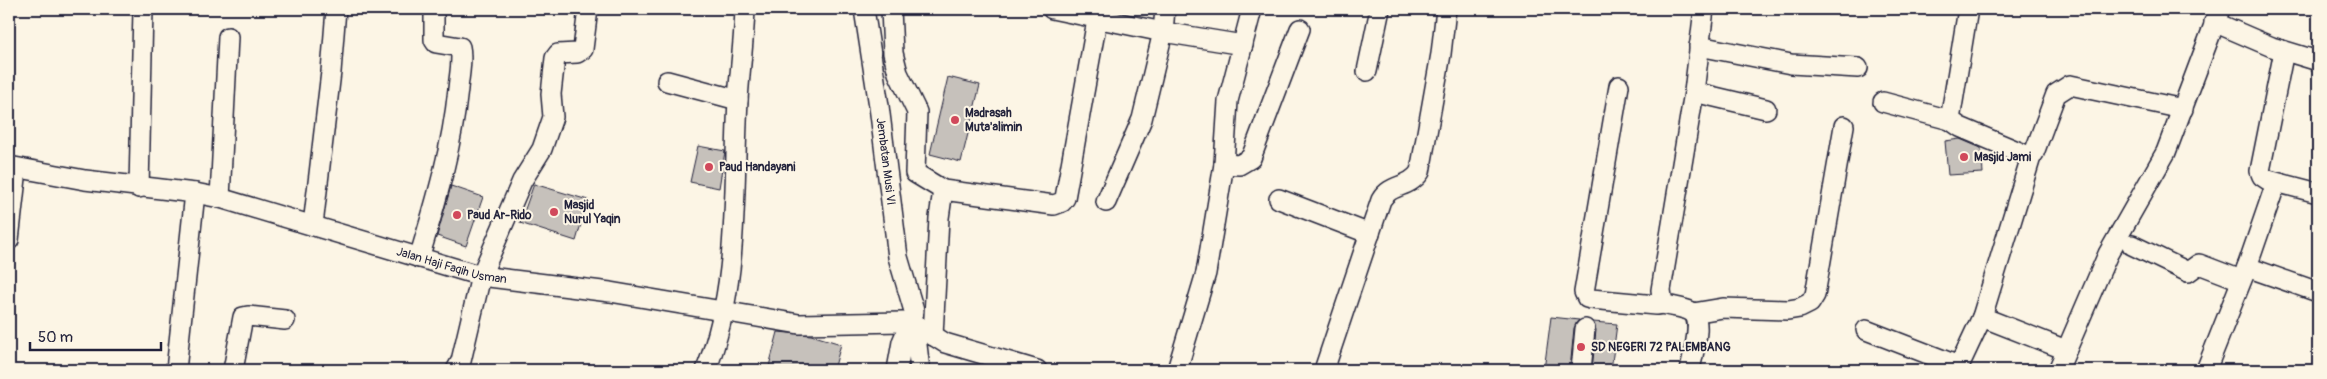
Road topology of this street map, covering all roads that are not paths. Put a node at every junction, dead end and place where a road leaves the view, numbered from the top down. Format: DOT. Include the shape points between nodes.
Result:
graph roads {
  1 [pos="143,9"];
  2 [pos="336,9"];
  3 [pos="434,9"];
  4 [pos="588,9"];
  5 [pos="745,9"];
  6 [pos="864,9"];
  7 [pos="891,9"];
  8 [pos="1052,9"];
  9 [pos="1165,9"];
  10 [pos="1252,9"];
  11 [pos="1380,9"];
  12 [pos="1446,9"];
  13 [pos="1704,9"];
  14 [pos="1968,9"];
  15 [pos="1098,14"];
  16 [pos="2220,21"];
  17 [pos="1300,29"];
  18 [pos="1163,32"];
  19 [pos="228,37"];
  20 [pos="1243,45"];
  21 [pos="1699,46"];
  22 [pos="2284,51"];
  23 [pos="2318,60"];
  24 [pos="1858,68"];
  25 [pos="1367,71"];
  26 [pos="667,81"];
  27 [pos="1619,86"];
  28 [pos="1694,92"];
  29 [pos="738,100"];
  30 [pos="1883,102"];
  31 [pos="1766,109"];
  32 [pos="2183,109"];
  33 [pos="1950,120"];
  34 [pos="1844,126"];
  35 [pos="2031,157"];
  36 [pos="1224,164"];
  37 [pos="13,168"];
  38 [pos="2276,183"];
  39 [pos="140,188"];
  40 [pos="943,190"];
  41 [pos="186,192"];
  42 [pos="2318,193"];
  43 [pos="220,198"];
  44 [pos="1279,199"];
  45 [pos="1106,202"];
  46 [pos="313,225"];
  47 [pos="1370,234"];
  48 [pos="9,240"];
  49 [pos="2132,245"];
  50 [pos="419,258"];
  51 [pos="2244,273"];
  52 [pos="482,276"];
  53 [pos="2318,292"];
  54 [pos="1663,304"];
  55 [pos="725,311"];
  56 [pos="1693,312"];
  57 [pos="1982,317"];
  58 [pos="285,320"];
  59 [pos="915,325"];
  60 [pos="1585,329"];
  61 [pos="1866,330"];
  62 [pos="2066,350"];
  63 [pos="1958,368"];
  64 [pos="176,370"];
  65 [pos="233,370"];
  66 [pos="456,370"];
  67 [pos="706,370"];
  68 [pos="897,370"];
  69 [pos="920,370"];
  70 [pos="1035,370"];
  71 [pos="1177,370"];
  72 [pos="1324,370"];
  73 [pos="1581,370"];
  74 [pos="1690,370"];
  75 [pos="2058,370"];
  76 [pos="2206,370"];
  1 -- 39 [label="street"];
  2 -- 46 [label="street"];
  3 -- 50 [label="street" via="434,42 460,47 461,63 447,165"];
  4 -- 52 [label="street" via="584,49 573,54 558,54 555,58 551,94 553,117 542,149 522,181"];
  5 -- 29 [label="street"];
  6 -- 59 [label="street, Jembatan Musi VI" via="898,257"];
  7 -- 40 [label="street" via="898,73 917,112 915,173"];
  8 -- 15 [label="street"];
  9 -- 18 [label="street"];
  10 -- 20 [label="street"];
  11 -- 25 [label="street"];
  12 -- 47 [label="street" via="1420,172 1411,183 1390,189 1385,194"];
  13 -- 21 [label="street"];
  14 -- 33 [label="street"];
  15 -- 18 [label="street"];
  15 -- 40 [label="street" via="1062,202 1054,205"];
  16 -- 22 [label="street"];
  16 -- 32 [label="street"];
  17 -- 36 [label="street" via="1251,158 1239,165"];
  18 -- 20 [label="street"];
  18 -- 45 [label="street" via="1142,119"];
  19 -- 43 [label="street"];
  20 -- 36 [label="street" via="1228,101"];
  21 -- 24 [label="street" via="1791,64"];
  21 -- 28 [label="street"];
  22 -- 23 [label="street"];
  22 -- 38 [label="street" via="2260,171 2262,176"];
  26 -- 29 [label="street"];
  27 -- 54 [label="street" via="1584,292 1591,299"];
  28 -- 31 [label="street"];
  28 -- 54 [label="street" via="1660,290"];
  29 -- 55 [label="street" via="736,181"];
  30 -- 33 [label="street"];
  32 -- 35 [label="street" via="2070,86 2056,94"];
  32 -- 62 [label="street" via="2166,152 2108,254"];
  33 -- 35 [label="street"];
  34 -- 56 [label="street" via="1816,295 1810,303 1788,310 1723,308"];
  35 -- 57 [label="street"];
  36 -- 71 [label="street" via="1206,273"];
  37 -- 39 [label="street, Jalan Haji Faqih Usman"];
  37 -- 48 [label="street"];
  38 -- 42 [label="street"];
  38 -- 51 [label="street"];
  39 -- 41 [label="street, Jalan Haji Faqih Usman"];
  40 -- 59 [label="street"];
  41 -- 43 [label="street, Jalan Haji Faqih Usman"];
  41 -- 64 [label="street"];
  43 -- 46 [label="street, Jalan Haji Faqih Usman"];
  44 -- 47 [label="street"];
  46 -- 50 [label="street, Jalan Haji Faqih Usman"];
  47 -- 72 [label="street"];
  49 -- 51 [label="street" via="2188,272 2198,264"];
  50 -- 52 [label="street, Jalan Haji Faqih Usman"];
  51 -- 53 [label="street"];
  51 -- 76 [label="street"];
  52 -- 55 [label="street, Jalan Haji Faqih Usman" via="584,288"];
  52 -- 66 [label="street"];
  54 -- 56 [label="street"];
  55 -- 59 [label="street, Jalan Haji Faqih Usman" via="799,324"];
  55 -- 67 [label="street"];
  56 -- 74 [label="street" via="1698,326"];
  57 -- 62 [label="street"];
  57 -- 63 [label="street"];
  58 -- 65 [label="street" via="243,317"];
  59 -- 68 [label="street" via="902,342"];
  59 -- 69 [label="street"];
  59 -- 70 [label="street, Jalan Haji Faqih Usman" via="945,343"];
  60 -- 73 [label="street"];
  61 -- 63 [label="street"];
  62 -- 75 [label="street"];
}
